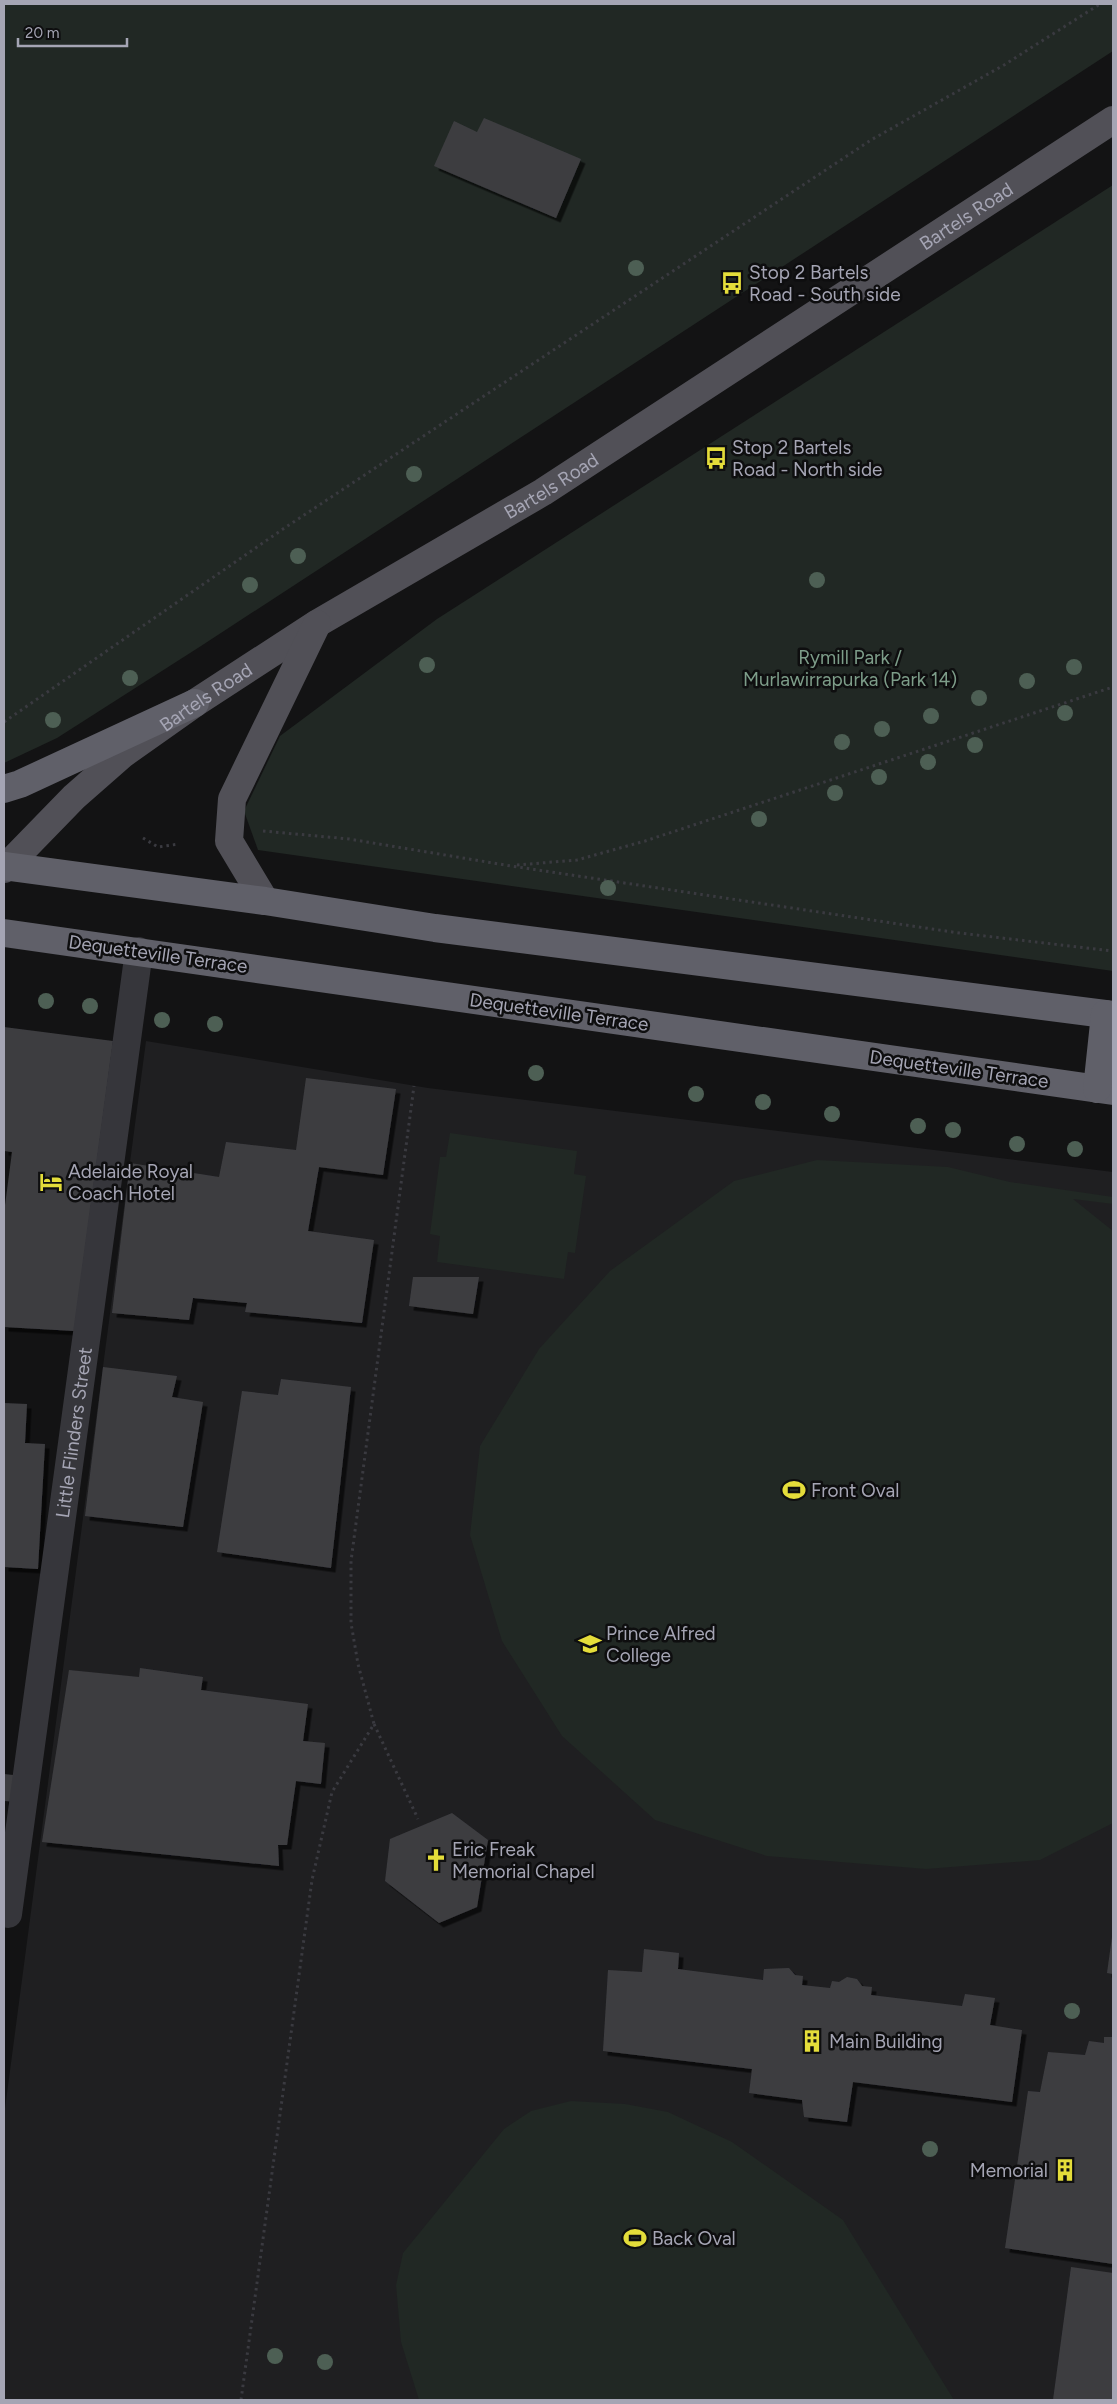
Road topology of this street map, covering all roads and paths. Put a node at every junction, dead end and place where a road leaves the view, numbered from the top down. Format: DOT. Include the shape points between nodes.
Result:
graph roads {
  1 [pos="1100,4"];
  2 [pos="1113,120"];
  3 [pos="318,623"];
  4 [pos="1113,686"];
  5 [pos="195,703"];
  6 [pos="4,722"];
  7 [pos="4,789"];
  8 [pos="254,830"];
  9 [pos="143,838"];
  10 [pos="179,844"];
  11 [pos="511,866"];
  12 [pos="5,867"];
  13 [pos="265,901"];
  14 [pos="4,933"];
  15 [pos="138,951"];
  16 [pos="1113,951"];
  17 [pos="1109,1015"];
  18 [pos="414,1086"];
  19 [pos="1105,1090"];
  20 [pos="374,1724"];
  21 [pos="418,1819"];
  22 [pos="8,1914"];
  23 [pos="241,2400"];
  1 -- 6 [label="path" via="1004,65 871,140 283,529"];
  2 -- 3 [label="main road, Bartels Road" via="543,492"];
  3 -- 5 [label="main road, Bartels Road"];
  3 -- 13 [label="main road" via="232,799 229,841"];
  4 -- 11 [label="path" via="644,841 577,860"];
  5 -- 7 [label="highway"];
  5 -- 12 [label="main road, Bartels Road" via="122,754"];
  8 -- 11 [label="path" via="349,838"];
  9 -- 10 [label="path" via="158,847"];
  11 -- 16 [label="path" via="949,932"];
  12 -- 13 [label="highway"];
  13 -- 17 [label="highway" via="435,928"];
  14 -- 15 [label="highway, Dequetteville Terrace"];
  15 -- 19 [label="highway, Dequetteville Terrace"];
  15 -- 22 [label="street, Little Flinders Street"];
  17 -- 19 [label="highway"];
  18 -- 20 [label="path" via="351,1561 352,1623 358,1664"];
  20 -- 21 [label="path"];
  20 -- 23 [label="path" via="332,1792 312,1880"];
}
